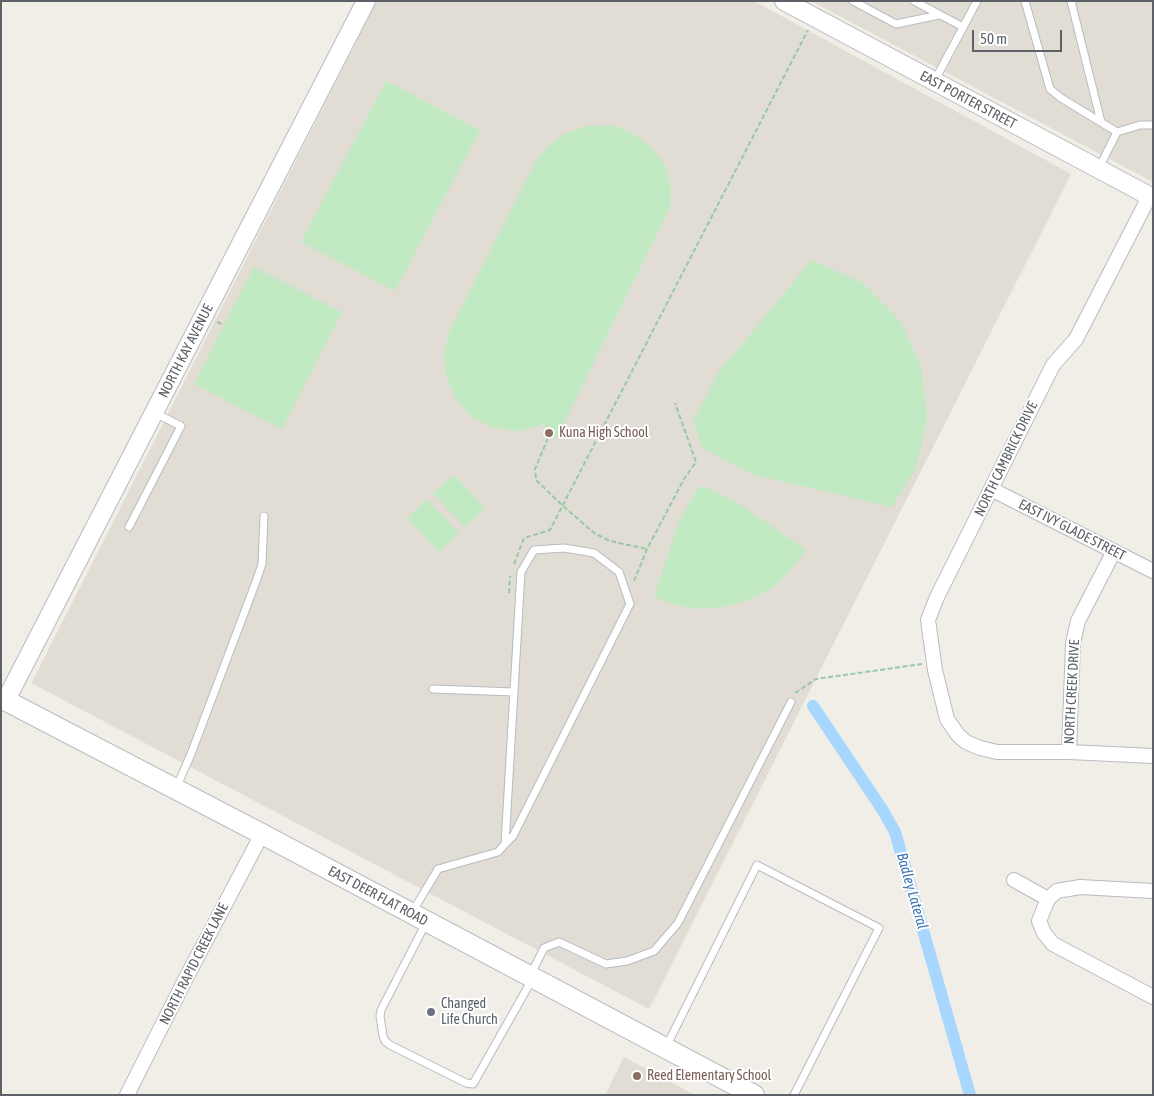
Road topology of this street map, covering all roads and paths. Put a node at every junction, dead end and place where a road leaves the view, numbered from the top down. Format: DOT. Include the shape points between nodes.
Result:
graph roads {
  1 [pos="366,1"];
  2 [pos="784,1"];
  3 [pos="853,1"];
  4 [pos="914,1"];
  5 [pos="977,1"];
  6 [pos="1025,1"];
  7 [pos="1071,1"];
  8 [pos="939,15"];
  9 [pos="963,28"];
  10 [pos="808,30"];
  11 [pos="934,82"];
  12 [pos="1101,122"];
  13 [pos="1153,125"];
  14 [pos="1117,132"];
  15 [pos="1098,169"];
  16 [pos="1151,198"];
  17 [pos="215,320"];
  18 [pos="224,325"];
  19 [pos="675,403"];
  20 [pos="154,413"];
  21 [pos="548,438"];
  22 [pos="991,489"];
  23 [pos="562,505"];
  24 [pos="264,516"];
  25 [pos="129,527"];
  26 [pos="647,549"];
  27 [pos="1114,551"];
  28 [pos="1153,571"];
  29 [pos="634,581"];
  30 [pos="509,597"];
  31 [pos="924,663"];
  32 [pos="433,689"];
  33 [pos="514,692"];
  34 [pos="792,698"];
  35 [pos="4,699"];
  36 [pos="1069,752"];
  37 [pos="1153,756"];
  38 [pos="175,789"];
  39 [pos="262,834"];
  40 [pos="505,844"];
  41 [pos="1014,880"];
  42 [pos="1153,891"];
  43 [pos="1048,899"];
  44 [pos="419,918"];
  45 [pos="531,977"];
  46 [pos="1153,997"];
  47 [pos="665,1048"];
  48 [pos="127,1095"];
  49 [pos="754,1095"];
  50 [pos="794,1095"];
  1 -- 20 [label="street, NORTH KAY AVENUE"];
  2 -- 11 [label="street, EAST PORTER STREET"];
  3 -- 8 [label="lane" via="896,24"];
  4 -- 8 [label="lane"];
  5 -- 9 [label="lane"];
  6 -- 12 [label="lane" via="1050,90"];
  7 -- 12 [label="lane"];
  8 -- 9 [label="lane"];
  9 -- 11 [label="lane"];
  10 -- 23 [label="path"];
  11 -- 15 [label="street, EAST PORTER STREET"];
  12 -- 14 [label="lane"];
  13 -- 14 [label="lane"];
  14 -- 15 [label="lane"];
  15 -- 16 [label="street, EAST PORTER STREET"];
  16 -- 22 [label="street, NORTH CAMBRICK DRIVE" via="1076,339 1053,366"];
  17 -- 18 [label="path"];
  19 -- 26 [label="path" via="696,462"];
  20 -- 25 [label="lane" via="181,426"];
  20 -- 35 [label="street, NORTH KAY AVENUE"];
  21 -- 23 [label="path" via="535,469 536,480"];
  22 -- 27 [label="street, EAST IVY GLADE STREET"];
  22 -- 36 [label="street, NORTH CAMBRICK DRIVE" via="928,620 947,719 958,735 980,748 996,752"];
  23 -- 26 [label="path" via="594,534"];
  23 -- 30 [label="path" via="550,530 524,538 510,578"];
  24 -- 38 [label="lane" via="262,564"];
  26 -- 29 [label="path"];
  27 -- 28 [label="street, EAST IVY GLADE STREET"];
  27 -- 36 [label="street, NORTH CREEK DRIVE" via="1078,621 1073,643"];
  31 -- 34 [label="path" via="816,679"];
  32 -- 33 [label="lane"];
  33 -- 40 [label="lane"];
  33 -- 40 [label="lane" via="521,572 534,550 564,548 594,553 620,572 630,604 513,836"];
  34 -- 45 [label="lane" via="678,922 654,951 606,964 559,942 544,948"];
  35 -- 38 [label="main road, EAST DEER FLAT ROAD"];
  36 -- 37 [label="street"];
  38 -- 39 [label="main road, EAST DEER FLAT ROAD"];
  39 -- 44 [label="main road, EAST DEER FLAT ROAD"];
  39 -- 48 [label="street, NORTH RAPID CREEK LANE"];
  40 -- 44 [label="lane" via="498,852 438,869"];
  41 -- 43 [label="street"];
  42 -- 43 [label="street" via="1080,887 1057,892"];
  43 -- 46 [label="street" via="1039,921 1053,944"];
  44 -- 45 [label="main road, EAST DEER FLAT ROAD"];
  44 -- 45 [label="lane" via="381,1010 383,1036 390,1045 473,1084"];
  45 -- 47 [label="main road, EAST DEER FLAT ROAD"];
  47 -- 49 [label="main road, EAST DEER FLAT ROAD"];
  47 -- 50 [label="lane" via="757,865 879,928"];
}
